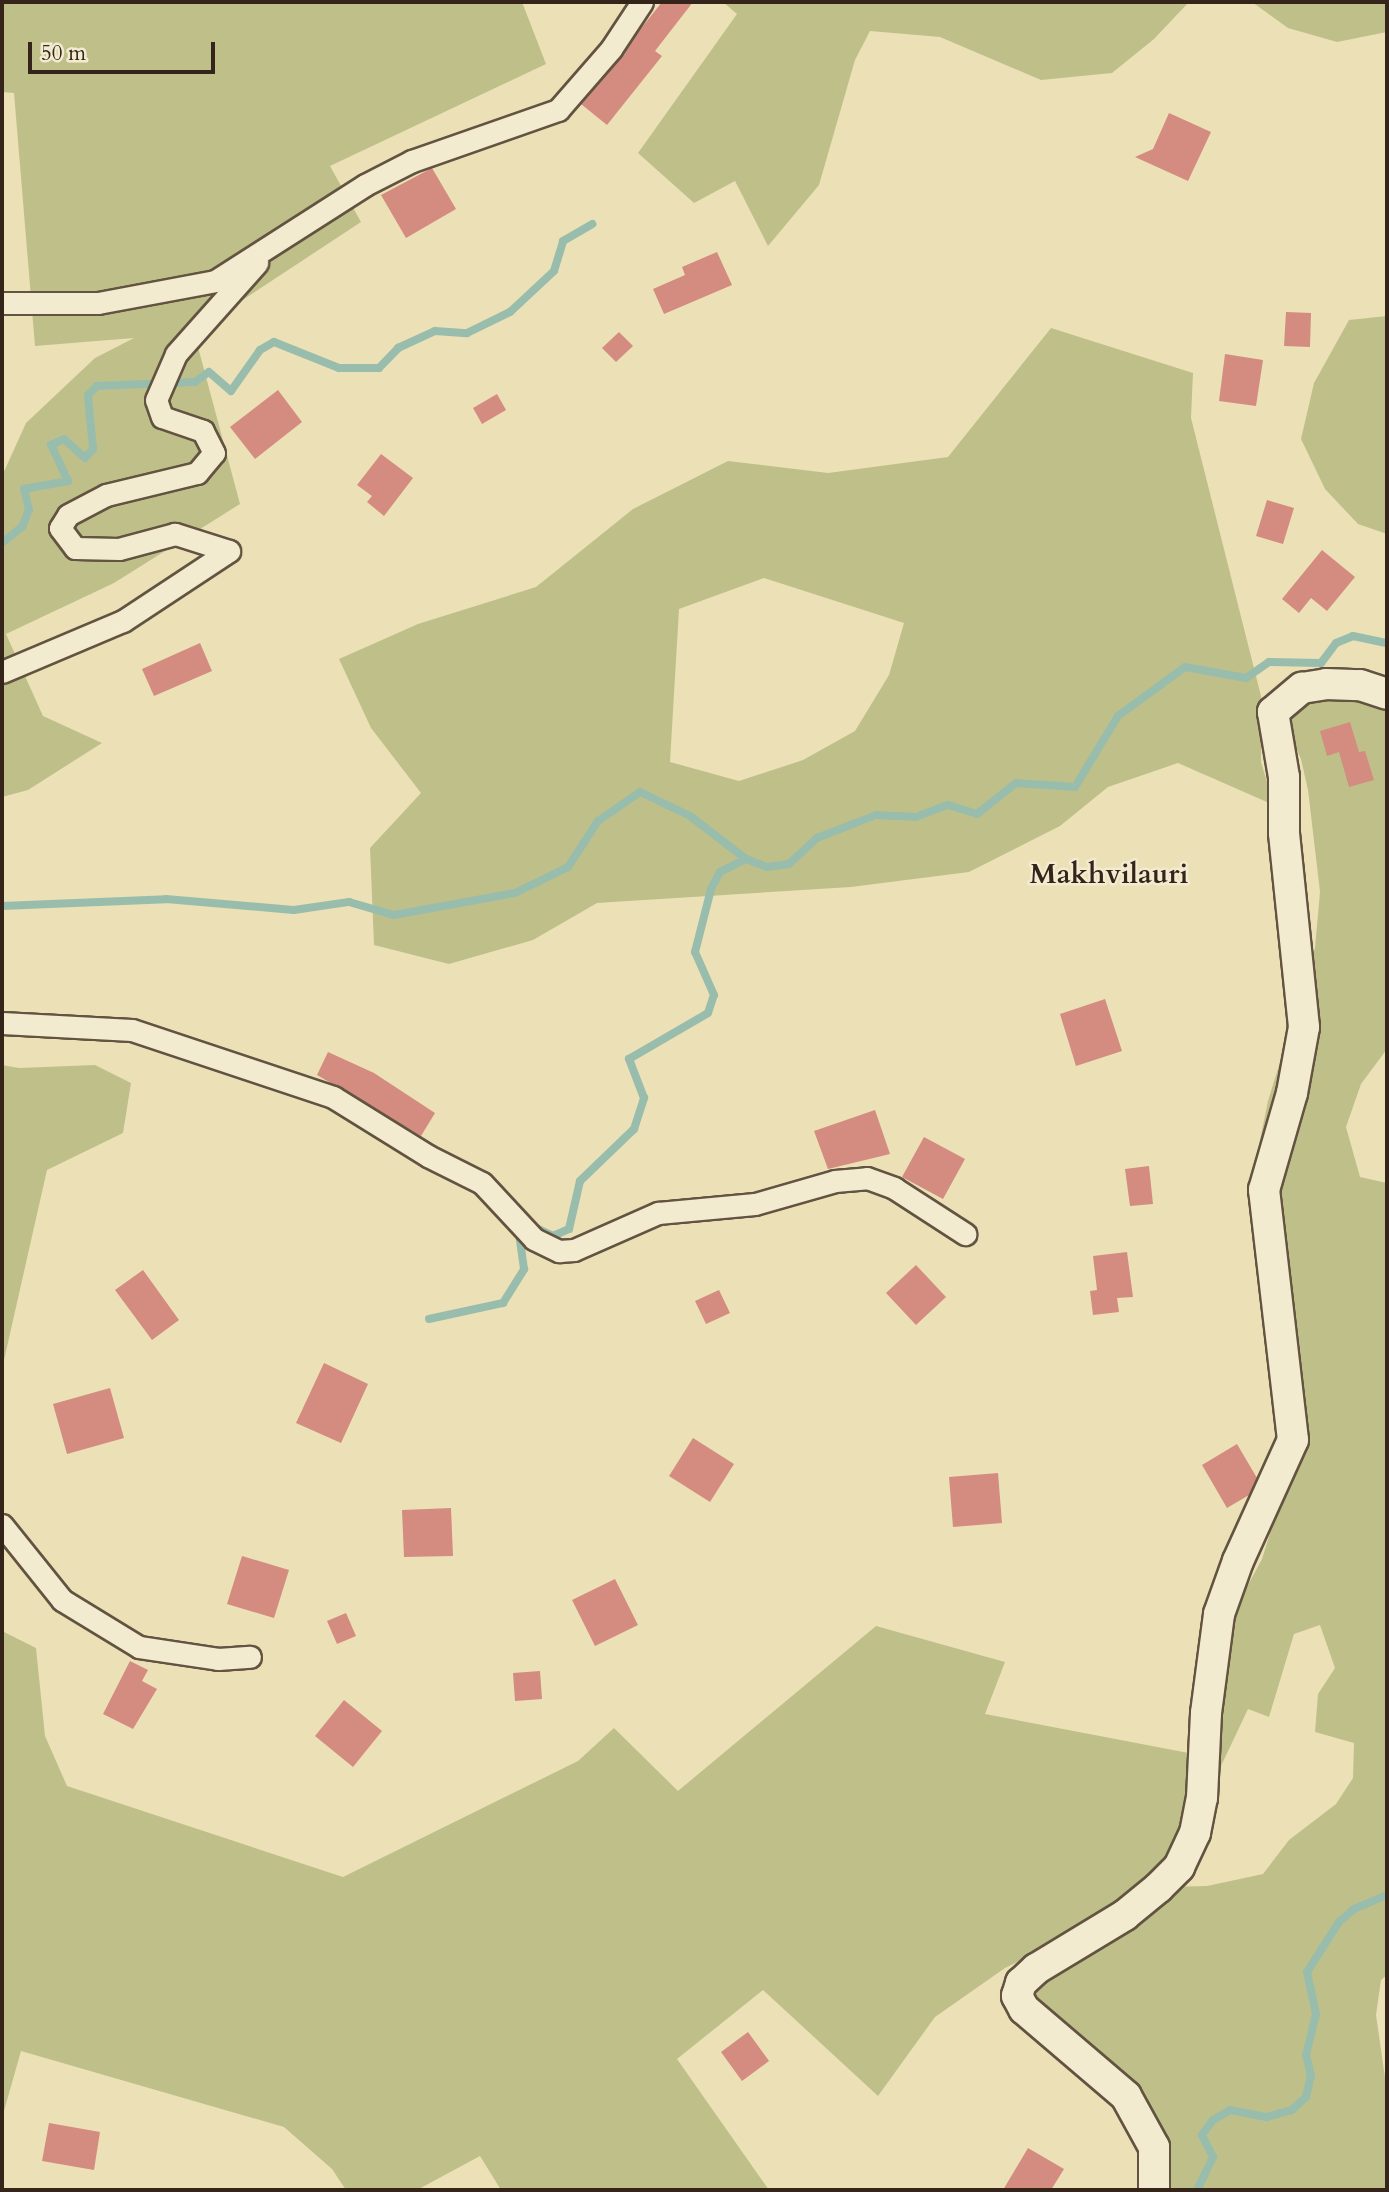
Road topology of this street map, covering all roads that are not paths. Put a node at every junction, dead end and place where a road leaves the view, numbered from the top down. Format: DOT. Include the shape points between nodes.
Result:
graph roads {
  1 [pos="642,2"];
  2 [pos="272,246"];
  3 [pos="2,303"];
  4 [pos="2,672"];
  5 [pos="1387,694"];
  6 [pos="2,1023"];
  7 [pos="965,1234"];
  8 [pos="2,1525"];
  9 [pos="250,1657"];
  10 [pos="1154,2190"];
  1 -- 2 [label="street" via="611,49 558,110 412,161 365,185"];
  2 -- 3 [label="street" via="215,281 97,303"];
  2 -- 4 [label="street" via="176,354 156,400 162,417 203,431 214,453 197,473 106,495 68,514 60,528 75,548 119,549 176,534 229,551 122,621"];
  5 -- 10 [label="street" via="1360,685 1326,684 1302,688 1273,712 1284,777 1284,833 1304,1027 1292,1093 1264,1190 1293,1440 1219,1614 1195,1833 1179,1867 1158,1888 1125,1915 1036,1969 1021,1983 1017,1996 1024,2009 1126,2096 1154,2147"];
  6 -- 7 [label="street" via="132,1030 333,1097 482,1183 534,1239 559,1251 574,1250 658,1213 755,1204 835,1181 867,1178 894,1188"];
  8 -- 9 [label="street" via="62,1600 139,1647 218,1659"];
}
